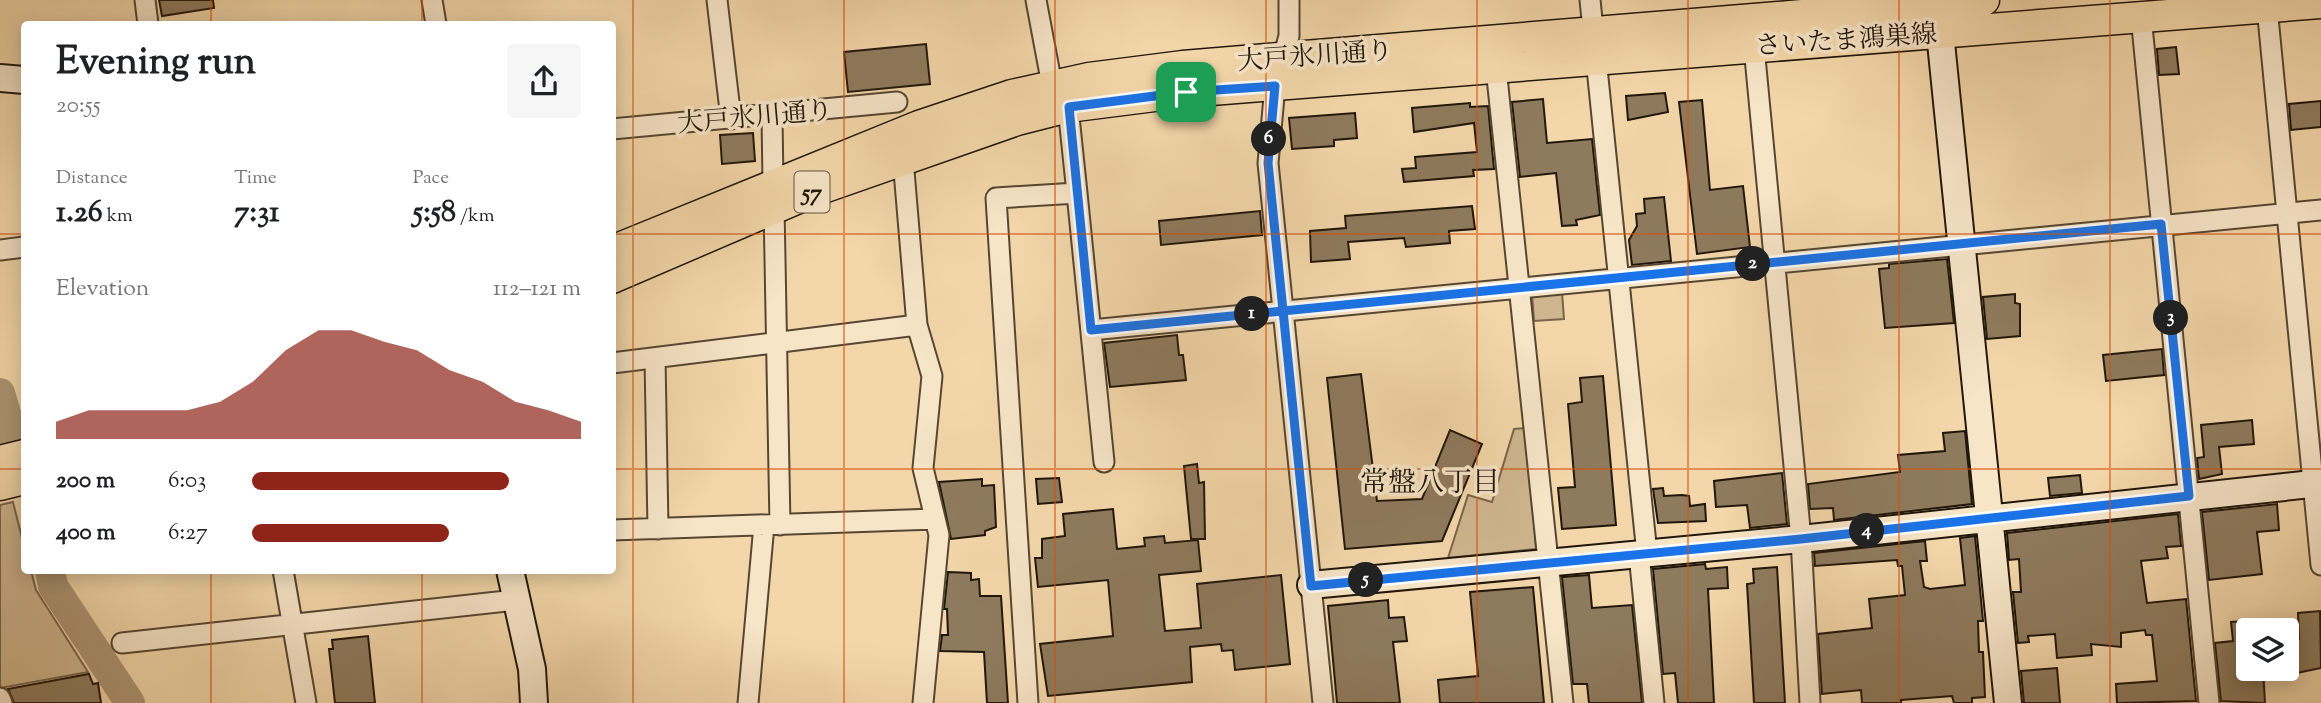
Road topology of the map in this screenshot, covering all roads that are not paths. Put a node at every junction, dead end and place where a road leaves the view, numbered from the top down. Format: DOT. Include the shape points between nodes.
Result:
graph roads {
  1 [pos="145,0"];
  2 [pos="432,0"];
  3 [pos="717,0"];
  4 [pos="1036,0"];
  5 [pos="1289,0"];
  6 [pos="1590,0"];
  7 [pos="1984,0"];
  8 [pos="2321,3"];
  9 [pos="2267,7"];
  10 [pos="1938,12"];
  11 [pos="2141,16"];
  12 [pos="148,21"];
  13 [pos="436,21"];
  14 [pos="1752,22"];
  15 [pos="1595,46"];
  16 [pos="1495,54"];
  17 [pos="1279,72"];
  18 [pos="0,78"];
  19 [pos="21,80"];
  20 [pos="1060,96"];
  21 [pos="897,102"];
  22 [pos="1015,107"];
  23 [pos="772,116"];
  24 [pos="731,119"];
  25 [pos="616,130"];
  26 [pos="903,159"];
  27 [pos="1077,193"];
  28 [pos="774,195"];
  29 [pos="2321,210"];
  30 [pos="2287,213"];
  31 [pos="2161,224"];
  32 [pos="1963,244"];
  33 [pos="21,247"];
  34 [pos="0,250"];
  35 [pos="616,250"];
  36 [pos="1773,262"];
  37 [pos="616,276"];
  38 [pos="1619,278"];
  39 [pos="1521,288"];
  40 [pos="1283,311"];
  41 [pos="917,325"];
  42 [pos="1091,330"];
  43 [pos="776,342"];
  44 [pos="655,358"];
  45 [pos="616,363"];
  46 [pos="1104,462"];
  47 [pos="2317,484"];
  48 [pos="2189,496"];
  49 [pos="1991,518"];
  50 [pos="935,519"];
  51 [pos="772,525"];
  52 [pos="659,529"];
  53 [pos="616,530"];
  54 [pos="1801,539"];
  55 [pos="1643,554"];
  56 [pos="1549,563"];
  57 [pos="2321,565"];
  58 [pos="284,574"];
  59 [pos="511,574"];
  60 [pos="1311,586"];
  61 [pos="516,600"];
  62 [pos="292,623"];
  63 [pos="121,643"];
  64 [pos="0,698"];
  65 [pos="2,703"];
  66 [pos="306,703"];
  67 [pos="534,703"];
  68 [pos="748,703"];
  69 [pos="923,703"];
  70 [pos="1028,703"];
  71 [pos="1323,703"];
  72 [pos="1563,703"];
  73 [pos="1654,703"];
  74 [pos="1810,703"];
  75 [pos="2008,703"];
  76 [pos="2209,703"];
  1 -- 12 [label="street"];
  2 -- 13 [label="street"];
  3 -- 24 [label="street"];
  4 -- 20 [label="street"];
  5 -- 17 [label="street" via="1289,36"];
  6 -- 15 [label="street"];
  7 -- 10 [label="main road, さいたま鴻巣線 / 57"];
  8 -- 9 [label="main road, さいたま鴻巣線 / 57"];
  9 -- 11 [label="main road, さいたま鴻巣線 / 57"];
  9 -- 30 [label="street"];
  10 -- 11 [label="main road, さいたま鴻巣線 / 57"];
  10 -- 14 [label="main road, さいたま鴻巣線 / 57"];
  10 -- 32 [label="street"];
  11 -- 31 [label="street"];
  14 -- 15 [label="main road, さいたま鴻巣線 / 57"];
  14 -- 36 [label="street"];
  15 -- 16 [label="main road, さいたま鴻巣線 / 57"];
  15 -- 38 [label="street"];
  16 -- 17 [label="main road, 大戸氷川通り / 57"];
  16 -- 39 [label="street"];
  17 -- 20 [label="main road, 大戸氷川通り / 57" via="1136,70"];
  17 -- 40 [label="street" via="1268,163"];
  18 -- 19 [label="street"];
  20 -- 22 [label="main road, 大戸氷川通り / 57"];
  20 -- 27 [label="street"];
  21 -- 23 [label="street, 大戸氷川通り"];
  22 -- 26 [label="main road, 57"];
  22 -- 28 [label="main road, 57" via="919,126"];
  23 -- 24 [label="street, 大戸氷川通り"];
  23 -- 28 [label="street"];
  24 -- 25 [label="street, 大戸氷川通り"];
  26 -- 28 [label="main road, 57"];
  26 -- 41 [label="street"];
  27 -- 42 [label="street"];
  27 -- 70 [label="street" via="996,198"];
  28 -- 35 [label="main road, 57"];
  28 -- 37 [label="main road, 57"];
  28 -- 43 [label="street"];
  29 -- 30 [label="street"];
  30 -- 31 [label="street"];
  30 -- 47 [label="street"];
  31 -- 32 [label="street"];
  31 -- 48 [label="street"];
  32 -- 36 [label="street"];
  32 -- 49 [label="street"];
  33 -- 34 [label="street"];
  36 -- 38 [label="street"];
  36 -- 54 [label="street"];
  38 -- 39 [label="street"];
  38 -- 55 [label="street"];
  39 -- 40 [label="street"];
  39 -- 56 [label="street"];
  40 -- 42 [label="street"];
  40 -- 60 [label="street"];
  41 -- 43 [label="street"];
  41 -- 50 [label="street" via="933,376 923,468"];
  42 -- 46 [label="street"];
  43 -- 44 [label="street"];
  43 -- 51 [label="street"];
  44 -- 45 [label="street"];
  44 -- 52 [label="street"];
  47 -- 48 [label="street"];
  47 -- 57 [label="street"];
  48 -- 49 [label="street"];
  48 -- 76 [label="street"];
  49 -- 54 [label="street"];
  49 -- 75 [label="street"];
  50 -- 51 [label="street"];
  50 -- 69 [label="street" via="939,535"];
  51 -- 52 [label="street"];
  51 -- 68 [label="street"];
  52 -- 53 [label="street"];
  54 -- 55 [label="street"];
  54 -- 74 [label="street"];
  55 -- 56 [label="street"];
  55 -- 73 [label="street"];
  56 -- 60 [label="street"];
  56 -- 72 [label="street"];
  58 -- 62 [label="street"];
  59 -- 61 [label="street"];
  60 -- 71 [label="street"];
  61 -- 62 [label="street"];
  61 -- 67 [label="street" via="532,669"];
  62 -- 63 [label="street"];
  62 -- 66 [label="street"];
  64 -- 65 [label="street"];
}
